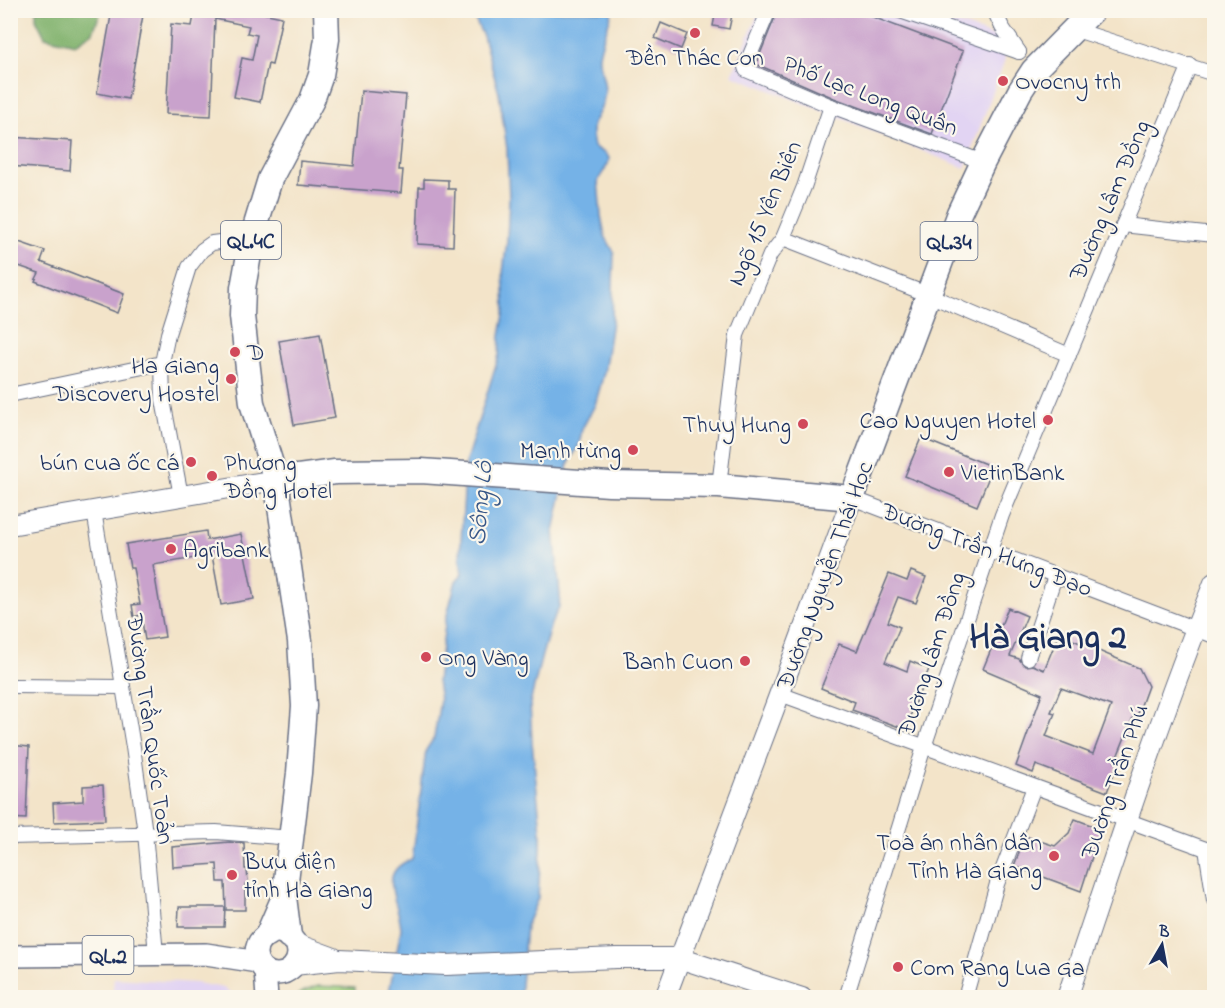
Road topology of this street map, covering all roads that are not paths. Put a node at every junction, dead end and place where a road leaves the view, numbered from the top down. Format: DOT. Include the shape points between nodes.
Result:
graph roads {
  1 [pos="326,10"];
  2 [pos="769,10"];
  3 [pos="897,10"];
  4 [pos="994,10"];
  5 [pos="1093,10"];
  6 [pos="1073,29"];
  7 [pos="1026,61"];
  8 [pos="1190,65"];
  9 [pos="1215,74"];
  10 [pos="831,106"];
  11 [pos="983,162"];
  12 [pos="1123,225"];
  13 [pos="1215,235"];
  14 [pos="252,238"];
  15 [pos="783,238"];
  16 [pos="928,295"];
  17 [pos="1069,355"];
  18 [pos="162,363"];
  19 [pos="10,395"];
  20 [pos="276,480"];
  21 [pos="719,486"];
  22 [pos="181,496"];
  23 [pos="852,498"];
  24 [pos="94,511"];
  25 [pos="10,525"];
  26 [pos="989,550"];
  27 [pos="1055,576"];
  28 [pos="1215,583"];
  29 [pos="1196,629"];
  30 [pos="1215,636"];
  31 [pos="1028,658"];
  32 [pos="10,686"];
  33 [pos="123,687"];
  34 [pos="780,694"];
  35 [pos="924,747"];
  36 [pos="1034,787"];
  37 [pos="1127,820"];
  38 [pos="145,833"];
  39 [pos="10,837"];
  40 [pos="292,838"];
  41 [pos="1210,850"];
  42 [pos="1215,900"];
  43 [pos="276,953"];
  44 [pos="156,954"];
  45 [pos="10,956"];
  46 [pos="679,958"];
  47 [pos="267,998"];
  48 [pos="274,998"];
  49 [pos="665,998"];
  50 [pos="802,998"];
  51 [pos="846,998"];
  52 [pos="965,998"];
  53 [pos="1067,998"];
  1 -- 14 [label="highway, QL.4C" via="327,39 321,75 270,179"];
  2 -- 10 [label="street, Phố Lạc Long Quân" via="745,68"];
  3 -- 7 [label="street"];
  4 -- 7 [label="street"];
  5 -- 6 [label="highway, Đường Nguyễn Thái Học / QL.34"];
  6 -- 7 [label="highway, Đường Nguyễn Thái Học / QL.34"];
  6 -- 8 [label="street"];
  7 -- 11 [label="highway, Đường Nguyễn Thái Học / QL.34" via="1020,91"];
  8 -- 9 [label="street"];
  8 -- 12 [label="street, Đường Lâm Đồng"];
  10 -- 11 [label="street, Phố Lạc Long Quân"];
  10 -- 15 [label="street, Ngõ 15 Yên Biên"];
  11 -- 16 [label="highway, Đường Nguyễn Thái Học / QL.34"];
  12 -- 13 [label="street"];
  12 -- 17 [label="street, Đường Lâm Đồng"];
  14 -- 18 [label="street" via="212,243 189,267"];
  14 -- 20 [label="highway, QL.4C" via="242,316 252,403"];
  15 -- 16 [label="street"];
  15 -- 21 [label="street, Ngõ 15 Yên Biên" via="770,255 737,335"];
  16 -- 17 [label="street"];
  16 -- 23 [label="highway, Đường Nguyễn Thái Học / QL.34"];
  17 -- 26 [label="street, Đường Lâm Đồng"];
  18 -- 19 [label="street"];
  18 -- 22 [label="street" via="163,400"];
  20 -- 21 [label="highway, Đường Trần Hưng Đạo" via="335,472 421,471 609,484"];
  20 -- 22 [label="main road"];
  20 -- 40 [label="highway, QL.4C" via="300,641 304,706"];
  21 -- 23 [label="highway, Đường Trần Hưng Đạo"];
  22 -- 24 [label="main road"];
  23 -- 26 [label="street, Đường Trần Hưng Đạo"];
  23 -- 34 [label="main road, Đường Nguyễn Thái Học"];
  24 -- 25 [label="main road"];
  24 -- 33 [label="street, Đường Trần Quốc Toản"];
  26 -- 27 [label="street, Đường Trần Hưng Đạo"];
  26 -- 35 [label="street, Đường Lâm Đồng"];
  27 -- 29 [label="street, Đường Trần Hưng Đạo"];
  27 -- 31 [label="street"];
  28 -- 29 [label="main road, Đường Trần Phú"];
  29 -- 30 [label="street, Đường Trần Hưng Đạo"];
  29 -- 37 [label="main road, Đường Trần Phú"];
  32 -- 33 [label="street"];
  33 -- 38 [label="street, Đường Trần Quốc Toản"];
  34 -- 35 [label="street"];
  34 -- 46 [label="main road, Đường Nguyễn Thái Học"];
  35 -- 36 [label="street"];
  35 -- 51 [label="street, Đường Lâm Đồng"];
  36 -- 37 [label="street"];
  36 -- 52 [label="street" via="998,885"];
  37 -- 41 [label="street"];
  37 -- 53 [label="main road, Đường Trần Phú"];
  38 -- 39 [label="street"];
  38 -- 40 [label="street" via="216,832"];
  38 -- 44 [label="street, Đường Trần Quốc Toản"];
  40 -- 43 [label="highway, QL.4C"];
  41 -- 42 [label="street"];
  43 -- 44 [label="main road, QL.2"];
  43 -- 46 [label="main road" via="446,965"];
  43 -- 47 [label="main road"];
  43 -- 48 [label="main road"];
  44 -- 45 [label="main road, QL.2"];
  46 -- 49 [label="main road, Đường Nguyễn Thái Học"];
  46 -- 50 [label="main road"];
}
